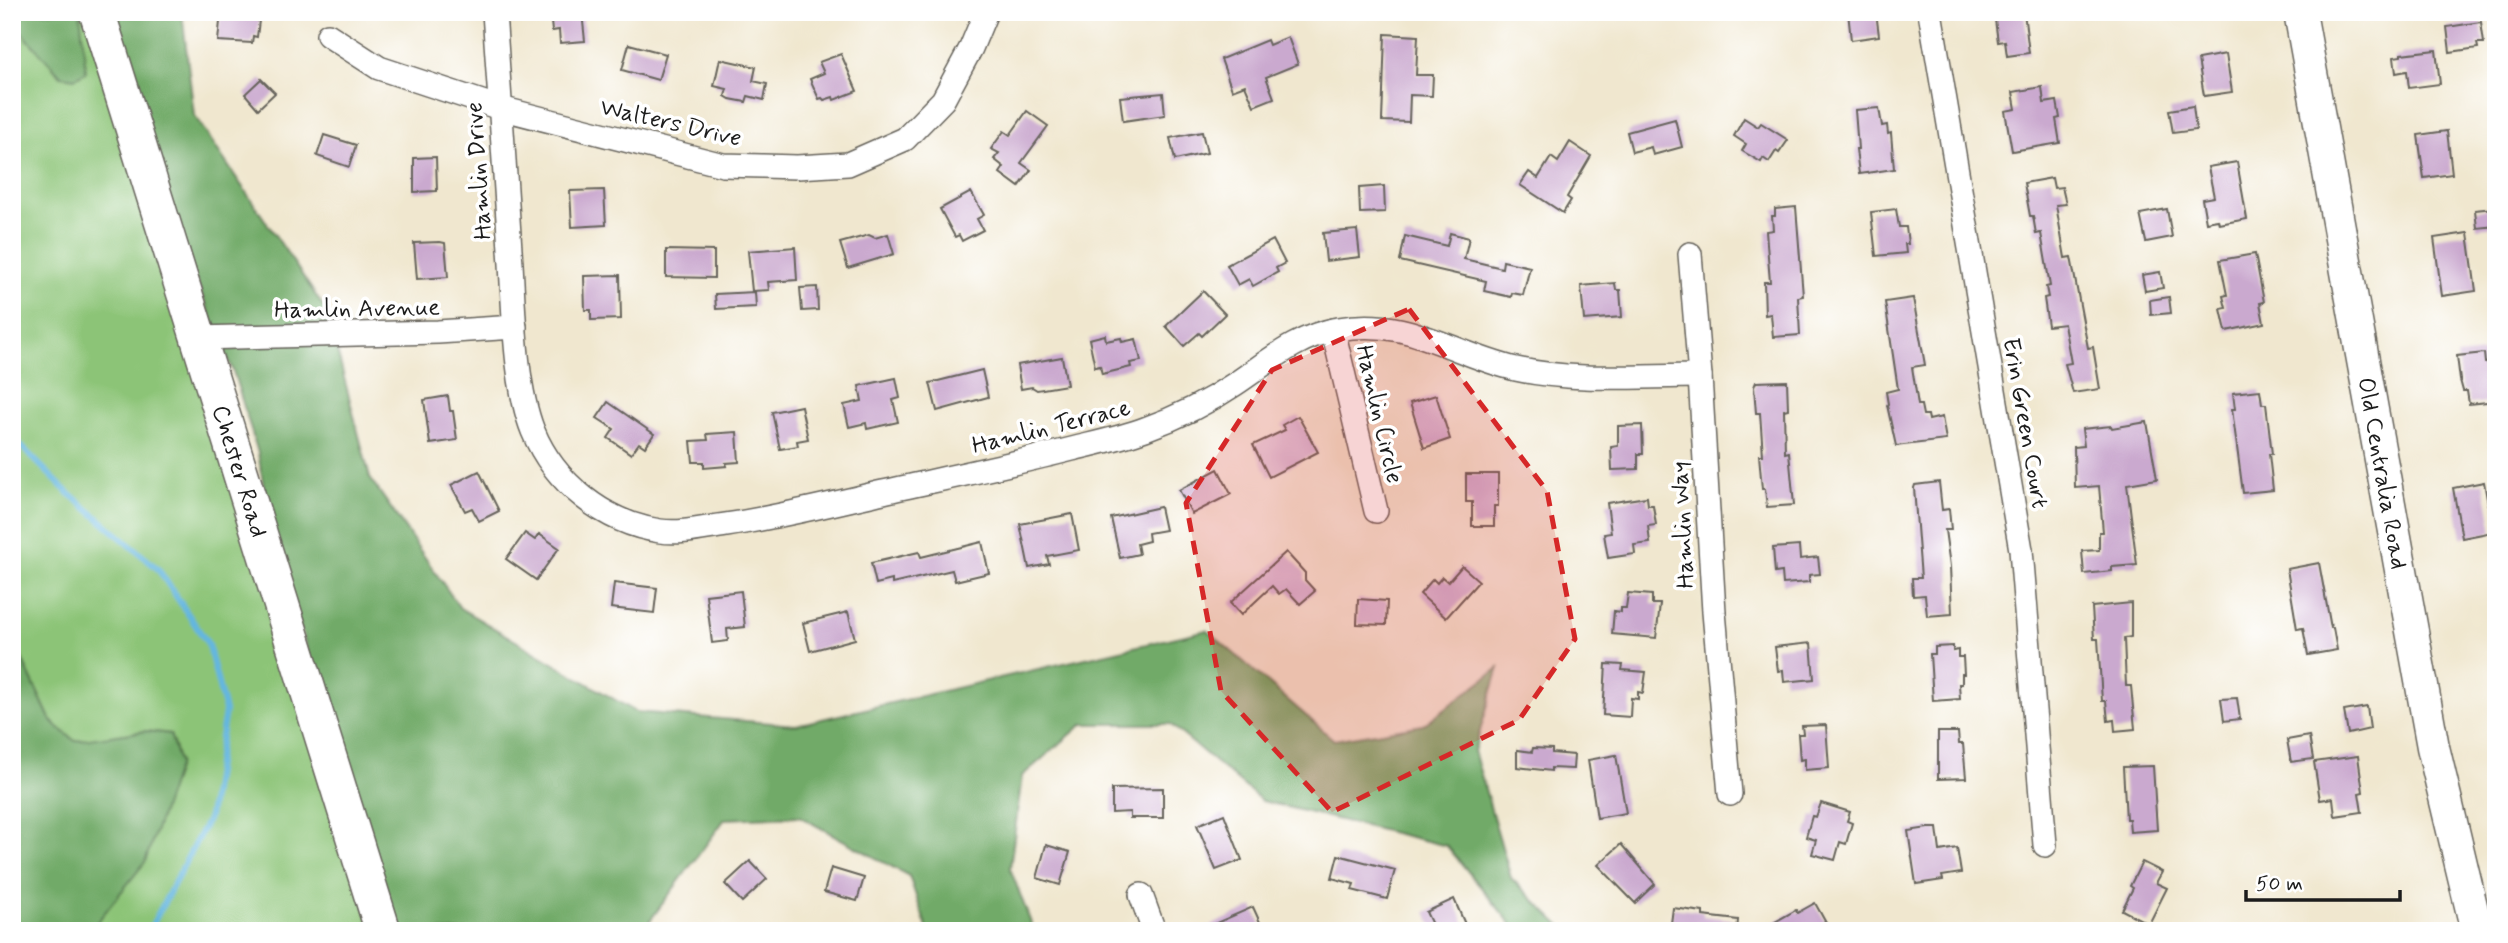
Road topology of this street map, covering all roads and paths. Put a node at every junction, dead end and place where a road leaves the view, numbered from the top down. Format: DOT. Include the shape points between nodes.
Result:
graph roads {
  1 [pos="97,12"];
  2 [pos="494,12"];
  3 [pos="986,12"];
  4 [pos="1930,12"];
  5 [pos="2300,12"];
  6 [pos="328,35"];
  7 [pos="500,108"];
  8 [pos="1690,254"];
  9 [pos="515,327"];
  10 [pos="1333,330"];
  11 [pos="199,338"];
  12 [pos="1700,376"];
  13 [pos="1376,511"];
  14 [pos="1730,794"];
  15 [pos="2045,845"];
  16 [pos="1141,895"];
  17 [pos="383,931"];
  18 [pos="1154,931"];
  19 [pos="2477,931"];
  1 -- 11 [label="main road, Chester Road"];
  2 -- 7 [label="street, Hamlin Drive"];
  3 -- 7 [label="street, Walters Drive" via="943,100 905,139 848,164 723,164"];
  4 -- 15 [label="street, Erin Green Court" via="2021,550"];
  5 -- 19 [label="street, Old Centralia Road" via="2433,747"];
  6 -- 7 [label="street, Walters Drive" via="379,68"];
  7 -- 9 [label="street, Hamlin Drive"];
  8 -- 12 [label="street, Hamlin Way"];
  9 -- 10 [label="street, Hamlin Terrace" via="534,433 566,481 612,516 636,526 682,532 761,520 1136,433 1194,408 1304,339"];
  9 -- 11 [label="street, Hamlin Avenue"];
  10 -- 12 [label="street, Hamlin Terrace" via="1392,327 1477,358 1562,377"];
  10 -- 13 [label="street, Hamlin Circle"];
  11 -- 17 [label="main road, Chester Road"];
  12 -- 14 [label="street, Hamlin Way"];
  16 -- 18 [label="street"];
}
